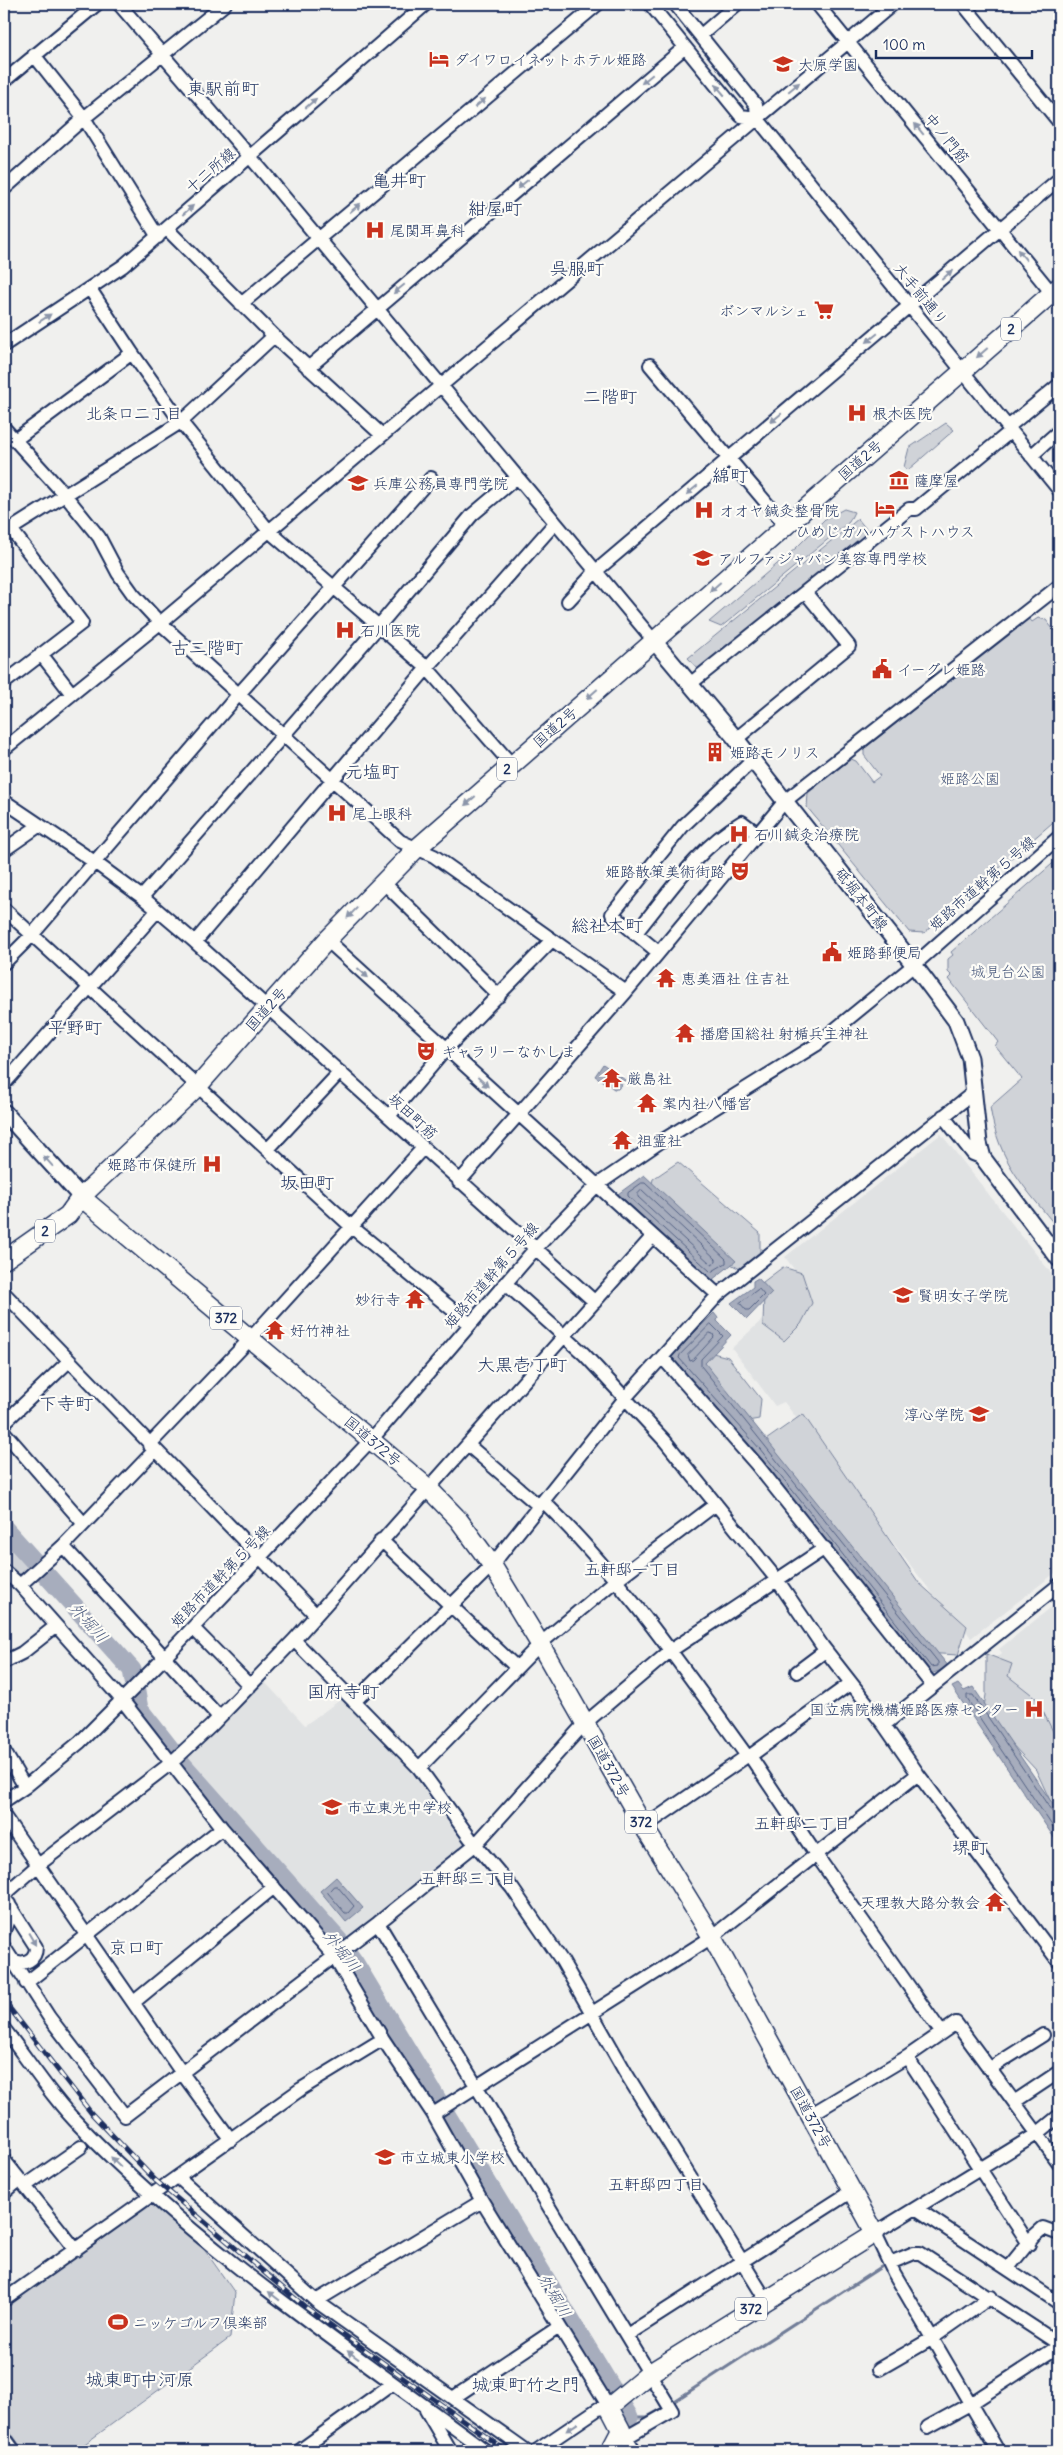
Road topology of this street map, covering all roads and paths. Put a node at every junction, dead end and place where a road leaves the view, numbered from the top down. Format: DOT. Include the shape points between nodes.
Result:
graph roads {
  1 [pos="96,4"];
  2 [pos="119,4"];
  3 [pos="225,4"];
  4 [pos="426,4"];
  5 [pos="598,4"];
  6 [pos="650,4"];
  7 [pos="675,4"];
  8 [pos="737,4"];
  9 [pos="817,4"];
  10 [pos="893,4"];
  11 [pos="963,4"];
  12 [pos="700,35"];
  13 [pos="848,42"];
  14 [pos="684,48"];
  15 [pos="163,54"];
  16 [pos="34,55"];
  17 [pos="4,81"];
  18 [pos="84,118"];
  19 [pos="757,118"];
  20 [pos="1059,122"];
  21 [pos="250,156"];
  22 [pos="1059,178"];
  23 [pos="4,190"];
  24 [pos="1000,229"];
  25 [pos="162,233"];
  26 [pos="318,239"];
  27 [pos="90,289"];
  28 [pos="1057,294"];
  29 [pos="241,304"];
  30 [pos="910,307"];
  31 [pos="376,309"];
  32 [pos="274,336"];
  33 [pos="7,338"];
  34 [pos="132,353"];
  35 [pos="650,365"];
  36 [pos="308,368"];
  37 [pos="962,371"];
  38 [pos="1059,385"];
  39 [pos="441,386"];
  40 [pos="181,422"];
  41 [pos="4,428"];
  42 [pos="1010,429"];
  43 [pos="1059,431"];
  44 [pos="382,435"];
  45 [pos="15,440"];
  46 [pos="1031,456"];
  47 [pos="729,458"];
  48 [pos="517,477"];
  49 [pos="431,478"];
  50 [pos="1059,490"];
  51 [pos="65,495"];
  52 [pos="555,523"];
  53 [pos="785,525"];
  54 [pos="269,531"];
  55 [pos="596,571"];
  56 [pos="1059,586"];
  57 [pos="334,588"];
  58 [pos="805,592"];
  59 [pos="568,601"];
  60 [pos="160,623"];
  61 [pos="378,627"];
  62 [pos="654,641"];
  63 [pos="41,654"];
  64 [pos="427,668"];
  65 [pos="4,683"];
  66 [pos="690,684"];
  67 [pos="72,694"];
  68 [pos="238,694"];
  69 [pos="284,735"];
  70 [pos="736,739"];
  71 [pos="4,749"];
  72 [pos="752,761"];
  73 [pos="512,765"];
  74 [pos="333,780"];
  75 [pos="4,801"];
  76 [pos="785,801"];
  77 [pos="40,825"];
  78 [pos="758,834"];
  79 [pos="1059,837"];
  80 [pos="416,848"];
  81 [pos="4,850"];
  82 [pos="93,861"];
  83 [pos="383,882"];
  84 [pos="142,898"];
  85 [pos="4,909"];
  86 [pos="157,911"];
  87 [pos="635,934"];
  88 [pos="32,935"];
  89 [pos="327,940"];
  90 [pos="551,940"];
  91 [pos="194,942"];
  92 [pos="658,952"];
  93 [pos="4,963"];
  94 [pos="914,965"];
  95 [pos="90,988"];
  96 [pos="626,992"];
  97 [pos="499,996"];
  98 [pos="269,1007"];
  99 [pos="446,1049"];
  100 [pos="340,1072"];
  101 [pos="4,1084"];
  102 [pos="198,1086"];
  103 [pos="973,1093"];
  104 [pos="4,1112"];
  105 [pos="518,1114"];
  106 [pos="389,1116"];
  107 [pos="943,1116"];
  108 [pos="269,1148"];
  109 [pos="423,1148"];
  110 [pos="983,1158"];
  111 [pos="459,1182"];
  112 [pos="597,1185"];
  113 [pos="81,1197"];
  114 [pos="353,1228"];
  115 [pos="653,1236"];
  116 [pos="4,1248"];
  117 [pos="535,1249"];
  118 [pos="1059,1259"];
  119 [pos="4,1260"];
  120 [pos="505,1282"];
  121 [pos="4,1293"];
  122 [pos="718,1295"];
  123 [pos="595,1302"];
  124 [pos="470,1324"];
  125 [pos="564,1336"];
  126 [pos="251,1338"];
  127 [pos="662,1357"];
  128 [pos="69,1361"];
  129 [pos="626,1397"];
  130 [pos="4,1424"];
  131 [pos="4,1432"];
  132 [pos="371,1440"];
  133 [pos="468,1445"];
  134 [pos="152,1447"];
  135 [pos="428,1488"];
  136 [pos="541,1504"];
  137 [pos="716,1504"];
  138 [pos="84,1524"];
  139 [pos="381,1540"];
  140 [pos="63,1546"];
  141 [pos="824,1548"];
  142 [pos="261,1556"];
  143 [pos="492,1565"];
  144 [pos="6,1576"];
  145 [pos="616,1580"];
  146 [pos="778,1581"];
  147 [pos="20,1585"];
  148 [pos="1059,1585"];
  149 [pos="451,1606"];
  150 [pos="316,1615"];
  151 [pos="56,1626"];
  152 [pos="192,1628"];
  153 [pos="294,1640"];
  154 [pos="540,1644"];
  155 [pos="670,1651"];
  156 [pos="825,1651"];
  157 [pos="164,1658"];
  158 [pos="4,1662"];
  159 [pos="516,1667"];
  160 [pos="797,1672"];
  161 [pos="851,1683"];
  162 [pos="932,1685"];
  163 [pos="250,1686"];
  164 [pos="123,1701"];
  165 [pos="354,1702"];
  166 [pos="219,1717"];
  167 [pos="584,1724"];
  168 [pos="884,1724"];
  169 [pos="4,1751"];
  170 [pos="748,1756"];
  171 [pos="171,1763"];
  172 [pos="419,1768"];
  173 [pos="918,1774"];
  174 [pos="24,1787"];
  175 [pos="4,1801"];
  176 [pos="4,1816"];
  177 [pos="644,1827"];
  178 [pos="222,1828"];
  179 [pos="476,1844"];
  180 [pos="817,1856"];
  181 [pos="37,1866"];
  182 [pos="274,1887"];
  183 [pos="5,1899"];
  184 [pos="378,1923"];
  185 [pos="4,1931"];
  186 [pos="88,1936"];
  187 [pos="712,1937"];
  188 [pos="4,1947"];
  189 [pos="333,1955"];
  190 [pos="13,1960"];
  191 [pos="1059,1962"];
  192 [pos="26,1982"];
  193 [pos="134,2002"];
  194 [pos="593,2012"];
  195 [pos="4,2029"];
  196 [pos="941,2032"];
  197 [pos="1043,2035"];
  198 [pos="382,2039"];
  199 [pos="908,2056"];
  200 [pos="989,2068"];
  201 [pos="1059,2072"];
  202 [pos="182,2073"];
  203 [pos="476,2086"];
  204 [pos="1014,2102"];
  205 [pos="433,2114"];
  206 [pos="810,2115"];
  207 [pos="1059,2116"];
  208 [pos="1037,2134"];
  209 [pos="230,2140"];
  210 [pos="81,2147"];
  211 [pos="4,2160"];
  212 [pos="1059,2163"];
  213 [pos="980,2169"];
  214 [pos="178,2177"];
  215 [pos="22,2183"];
  216 [pos="852,2191"];
  217 [pos="4,2193"];
  218 [pos="151,2196"];
  219 [pos="482,2201"];
  220 [pos="917,2209"];
  221 [pos="875,2233"];
  222 [pos="1059,2234"];
  223 [pos="1029,2244"];
  224 [pos="76,2250"];
  225 [pos="742,2260"];
  226 [pos="890,2263"];
  227 [pos="1008,2268"];
  228 [pos="991,2297"];
  229 [pos="4,2300"];
  230 [pos="766,2300"];
  231 [pos="316,2301"];
  232 [pos="1059,2303"];
  233 [pos="559,2327"];
  234 [pos="627,2334"];
  235 [pos="931,2339"];
  236 [pos="1059,2345"];
  237 [pos="879,2368"];
  238 [pos="650,2373"];
  239 [pos="392,2384"];
  240 [pos="453,2398"];
  241 [pos="422,2404"];
  242 [pos="612,2404"];
  243 [pos="970,2404"];
  244 [pos="928,2428"];
  245 [pos="623,2434"];
  246 [pos="4,2438"];
  247 [pos="14,2451"];
  248 [pos="299,2451"];
  249 [pos="450,2451"];
  250 [pos="486,2451"];
  251 [pos="527,2451"];
  252 [pos="536,2451"];
  253 [pos="610,2451"];
  254 [pos="635,2451"];
  255 [pos="998,2451"];
  1 -- 16 [label="street"];
  2 -- 15 [label="street"];
  3 -- 15 [label="street"];
  21 -- 4 [label="street, 十二所線, one-way"];
  26 -- 5 [label="street, one-way"];
  6 -- 14 [label="street, 大手前通り"];
  7 -- 12 [label="street, 大手前通り"];
  8 -- 12 [label="street"];
  9 -- 13 [label="street, 中ノ門筋"];
  10 -- 13 [label="street"];
  11 -- 20 [label="street"];
  12 -- 19 [label="street, 大手前通り" via="756,104"];
  19 -- 13 [label="street, one-way"];
  24 -- 13 [label="street, 中ノ門筋, one-way"];
  19 -- 14 [label="street, 大手前通り, one-way" via="742,116"];
  14 -- 31 [label="street, one-way"];
  15 -- 18 [label="street"];
  15 -- 21 [label="street"];
  16 -- 17 [label="street"];
  16 -- 18 [label="street"];
  18 -- 23 [label="street"];
  18 -- 25 [label="street"];
  19 -- 30 [label="street, 大手前通り"];
  19 -- 39 [label="street"];
  25 -- 21 [label="street, 十二所線, one-way"];
  21 -- 26 [label="street"];
  22 -- 24 [label="street"];
  28 -- 24 [label="street, 中ノ門筋, one-way"];
  30 -- 24 [label="street, one-way"];
  25 -- 27 [label="street, 十二所線"];
  25 -- 29 [label="street"];
  26 -- 29 [label="street"];
  26 -- 31 [label="street"];
  33 -- 27 [label="street, 十二所線, one-way"];
  27 -- 34 [label="street"];
  28 -- 37 [label="highway, 国道2号 / 2, one-way"];
  29 -- 32 [label="street"];
  30 -- 37 [label="street, 大手前通り"];
  30 -- 47 [label="street, one-way"];
  31 -- 36 [label="street"];
  31 -- 39 [label="street"];
  32 -- 36 [label="street"];
  32 -- 40 [label="street"];
  34 -- 40 [label="street"];
  34 -- 45 [label="street"];
  35 -- 47 [label="street"];
  36 -- 44 [label="street"];
  37 -- 42 [label="street, 大手前通り"];
  37 -- 53 [label="highway, 国道2号 / 2"];
  38 -- 42 [label="street"];
  39 -- 44 [label="street"];
  39 -- 48 [label="street"];
  40 -- 51 [label="street"];
  40 -- 54 [label="street"];
  41 -- 45 [label="street"];
  42 -- 46 [label="street, 大手前通り"];
  42 -- 58 [label="street" via="916,509 909,509"];
  43 -- 46 [label="street"];
  44 -- 54 [label="street"];
  45 -- 51 [label="street"];
  46 -- 50 [label="street, 大手前通り"];
  47 -- 53 [label="street"];
  47 -- 55 [label="street, one-way"];
  48 -- 52 [label="street"];
  48 -- 61 [label="street" via="472,515"];
  49 -- 57 [label="street"];
  51 -- 60 [label="street" via="99,537 128,587"];
  51 -- 63 [label="street" via="10,528 82,623"];
  52 -- 55 [label="street"];
  52 -- 64 [label="street"];
  53 -- 62 [label="highway, 国道2号 / 2, one-way"];
  54 -- 57 [label="street"];
  54 -- 60 [label="street"];
  55 -- 59 [label="street"];
  55 -- 62 [label="street"];
  56 -- 76 [label="street"];
  57 -- 61 [label="street"];
  57 -- 68 [label="street"];
  58 -- 66 [label="street"];
  58 -- 70 [label="street" via="849,646"];
  60 -- 67 [label="street"];
  60 -- 68 [label="street"];
  61 -- 64 [label="street"];
  61 -- 69 [label="street"];
  62 -- 66 [label="main road, 砥堀本町線"];
  62 -- 73 [label="highway, 国道2号 / 2, one-way"];
  63 -- 65 [label="street"];
  63 -- 67 [label="street"];
  64 -- 73 [label="street"];
  64 -- 74 [label="street"];
  66 -- 70 [label="main road, 砥堀本町線"];
  67 -- 71 [label="street"];
  68 -- 69 [label="street"];
  68 -- 82 [label="street"];
  69 -- 74 [label="street"];
  69 -- 84 [label="street"];
  70 -- 72 [label="main road, 砥堀本町線"];
  72 -- 76 [label="main road, 砥堀本町線"];
  72 -- 87 [label="street" via="683,826 612,914"];
  73 -- 80 [label="highway, 国道2号 / 2, one-way"];
  74 -- 80 [label="street" via="400,841"];
  74 -- 91 [label="street"];
  75 -- 77 [label="street, 坂田町筋"];
  76 -- 78 [label="street"];
  76 -- 94 [label="main road, 砥堀本町線"];
  77 -- 81 [label="street"];
  77 -- 82 [label="street, 坂田町筋"];
  78 -- 87 [label="street" via="742,822 722,834 694,862"];
  78 -- 92 [label="street"];
  79 -- 94 [label="street, 姫路市道幹第５号線"];
  80 -- 83 [label="highway, 国道2号 / 2"];
  80 -- 90 [label="street" via="434,856"];
  82 -- 84 [label="street, 坂田町筋"];
  82 -- 88 [label="street"];
  83 -- 89 [label="highway, 国道2号 / 2, one-way"];
  83 -- 97 [label="street"];
  84 -- 86 [label="street, 坂田町筋"];
  85 -- 88 [label="street"];
  86 -- 91 [label="street, 坂田町筋"];
  86 -- 95 [label="street"];
  87 -- 92 [label="street"];
  88 -- 93 [label="street"];
  88 -- 95 [label="street"];
  89 -- 98 [label="highway, 国道2号 / 2"];
  89 -- 99 [label="street, one-way"];
  90 -- 96 [label="street"];
  90 -- 97 [label="street"];
  91 -- 98 [label="street, 坂田町筋"];
  92 -- 96 [label="street"];
  94 -- 103 [label="main road, 砥堀本町線" via="961,1031 970,1058"];
  94 -- 112 [label="street, 姫路市道幹第５号線" via="816,1044"];
  95 -- 101 [label="street"];
  95 -- 102 [label="street"];
  96 -- 105 [label="street"];
  97 -- 99 [label="street"];
  98 -- 100 [label="street, 坂田町筋"];
  98 -- 102 [label="highway, 国道2号 / 2"];
  99 -- 105 [label="street, one-way"];
  99 -- 106 [label="street"];
  100 -- 106 [label="street, 坂田町筋"];
  100 -- 108 [label="street"];
  102 -- 108 [label="street"];
  102 -- 113 [label="highway, 国道2号 / 2"];
  103 -- 107 [label="street"];
  103 -- 110 [label="main road, 砥堀本町線"];
  113 -- 104 [label="main road, one-way"];
  105 -- 111 [label="street"];
  105 -- 112 [label="street"];
  106 -- 109 [label="street, 坂田町筋"];
  107 -- 110 [label="street" via="972,1154"];
  107 -- 122 [label="street"];
  108 -- 114 [label="street"];
  109 -- 111 [label="street, 坂田町筋"];
  109 -- 114 [label="street"];
  110 -- 118 [label="main road, 砥堀本町線"];
  111 -- 117 [label="street, 坂田町筋"];
  112 -- 115 [label="street"];
  112 -- 117 [label="street, 姫路市道幹第５号線"];
  113 -- 116 [label="highway, 国道2号 / 2" via="64,1204"];
  113 -- 119 [label="highway, 国道2号 / 2" via="68,1215"];
  113 -- 126 [label="highway, 国道372号 / 372"];
  114 -- 124 [label="street"];
  114 -- 126 [label="street"];
  115 -- 122 [label="street"];
  115 -- 123 [label="street"];
  117 -- 120 [label="street, 姫路市道幹第５号線"];
  117 -- 123 [label="street, 坂田町筋"];
  120 -- 124 [label="street, 姫路市道幹第５号線"];
  120 -- 125 [label="street"];
  121 -- 128 [label="street"];
  122 -- 127 [label="street"];
  123 -- 125 [label="street"];
  124 -- 132 [label="street, 姫路市道幹第５号線"];
  125 -- 129 [label="street"];
  125 -- 133 [label="street"];
  126 -- 132 [label="highway, 国道372号 / 372"];
  126 -- 134 [label="street"];
  127 -- 129 [label="street"];
  127 -- 141 [label="street" via="758,1465"];
  128 -- 130 [label="street"];
  128 -- 134 [label="street"];
  129 -- 136 [label="street"];
  129 -- 137 [label="street"];
  131 -- 138 [label="street"];
  132 -- 135 [label="highway, 国道372号 / 372"];
  132 -- 142 [label="street, 姫路市道幹第５号線"];
  133 -- 135 [label="street"];
  133 -- 136 [label="street"];
  134 -- 138 [label="street"];
  134 -- 142 [label="street"];
  135 -- 139 [label="street"];
  135 -- 143 [label="highway, 国道372号 / 372" via="458,1519"];
  136 -- 143 [label="street"];
  136 -- 145 [label="street" via="579,1536"];
  137 -- 145 [label="street"];
  137 -- 146 [label="street"];
  138 -- 140 [label="street"];
  139 -- 149 [label="street"];
  139 -- 150 [label="street"];
  140 -- 147 [label="street"];
  140 -- 157 [label="street"];
  141 -- 146 [label="street"];
  141 -- 162 [label="street"];
  142 -- 150 [label="street"];
  142 -- 152 [label="street, 姫路市道幹第５号線"];
  143 -- 149 [label="street"];
  143 -- 154 [label="highway, 国道372号 / 372"];
  144 -- 147 [label="street"];
  145 -- 154 [label="street"];
  145 -- 155 [label="street"];
  146 -- 155 [label="street"];
  146 -- 156 [label="street"];
  147 -- 151 [label="street"];
  148 -- 162 [label="street"];
  149 -- 159 [label="street"];
  149 -- 165 [label="street"];
  150 -- 153 [label="street"];
  151 -- 158 [label="street" via="22,1653"];
  151 -- 164 [label="street"];
  152 -- 157 [label="street, 姫路市道幹第５号線"];
  152 -- 163 [label="street"];
  153 -- 163 [label="street"];
  153 -- 165 [label="street"];
  154 -- 159 [label="street"];
  154 -- 167 [label="highway, 国道372号 / 372"];
  155 -- 167 [label="street"];
  155 -- 170 [label="street"];
  156 -- 160 [label="street"];
  156 -- 161 [label="street"];
  157 -- 164 [label="street, 姫路市道幹第５号線"];
  157 -- 166 [label="street"];
  159 -- 172 [label="street"];
  161 -- 168 [label="street"];
  161 -- 170 [label="street"];
  162 -- 168 [label="street"];
  163 -- 166 [label="street"];
  164 -- 171 [label="street"];
  164 -- 174 [label="street, 姫路市道幹第５号線" via="80,1742"];
  165 -- 172 [label="street"];
  166 -- 171 [label="street"];
  167 -- 177 [label="highway, 国道372号 / 372"];
  167 -- 179 [label="street"];
  168 -- 173 [label="street"];
  169 -- 174 [label="street"];
  170 -- 177 [label="street"];
  170 -- 180 [label="street"];
  171 -- 178 [label="street"];
  171 -- 181 [label="street"];
  172 -- 179 [label="street"];
  173 -- 180 [label="street"];
  173 -- 191 [label="street"];
  174 -- 175 [label="street, 姫路市道幹第５号線"];
  176 -- 181 [label="street"];
  177 -- 187 [label="highway, 国道372号 / 372"];
  178 -- 182 [label="street"];
  178 -- 186 [label="street"];
  179 -- 184 [label="street"];
  179 -- 194 [label="street" via="524,1904"];
  180 -- 187 [label="street"];
  180 -- 196 [label="street"];
  181 -- 183 [label="street"];
  181 -- 186 [label="street"];
  182 -- 189 [label="street"];
  182 -- 193 [label="street"];
  183 -- 185 [label="street" via="9,1916"];
  183 -- 190 [label="street, one-way" via="33,1940 36,1950 34,1957 26,1962"];
  184 -- 189 [label="street"];
  184 -- 203 [label="street"];
  186 -- 192 [label="street"];
  186 -- 193 [label="street"];
  187 -- 194 [label="street"];
  187 -- 206 [label="highway, 国道372号 / 372"];
  188 -- 190 [label="street"];
  189 -- 198 [label="street"];
  189 -- 202 [label="street"];
  190 -- 192 [label="street"];
  192 -- 202 [label="street" via="125,2116"];
  193 -- 202 [label="street"];
  194 -- 203 [label="street"];
  194 -- 225 [label="street" via="627,2075"];
  218 -- 195 [label="street, one-way" via="79,2126"];
  196 -- 199 [label="street"];
  196 -- 200 [label="street" via="956,2023"];
  197 -- 200 [label="street"];
  198 -- 205 [label="street"];
  198 -- 209 [label="street" via="301,2089"];
  199 -- 206 [label="street"];
  199 -- 213 [label="street"];
  200 -- 204 [label="street"];
  201 -- 204 [label="street"];
  202 -- 209 [label="street"];
  203 -- 205 [label="street"];
  203 -- 234 [label="street"];
  204 -- 208 [label="street"];
  205 -- 219 [label="street"];
  206 -- 216 [label="highway, 国道372号 / 372"];
  207 -- 208 [label="street"];
  208 -- 212 [label="street"];
  208 -- 213 [label="street"];
  209 -- 214 [label="street"];
  210 -- 215 [label="street"];
  211 -- 215 [label="street"];
  213 -- 220 [label="street"];
  213 -- 223 [label="street"];
  214 -- 218 [label="street"];
  214 -- 231 [label="street"];
  215 -- 217 [label="street"];
  215 -- 224 [label="street"];
  216 -- 221 [label="highway, 国道372号 / 372"];
  216 -- 225 [label="street"];
  218 -- 224 [label="street"];
  239 -- 218 [label="street, one-way" via="312,2326"];
  219 -- 231 [label="street"];
  219 -- 233 [label="street"];
  220 -- 221 [label="street"];
  220 -- 227 [label="street"];
  221 -- 226 [label="street"];
  221 -- 230 [label="highway, 372"];
  222 -- 223 [label="street" via="1043,2228"];
  223 -- 227 [label="street"];
  224 -- 229 [label="street"];
  225 -- 230 [label="street"];
  225 -- 234 [label="street"];
  226 -- 228 [label="street" via="920,2253"];
  226 -- 235 [label="street"];
  227 -- 232 [label="street"];
  228 -- 235 [label="street"];
  228 -- 236 [label="street"];
  230 -- 238 [label="highway, 372"];
  231 -- 240 [label="street"];
  233 -- 240 [label="street"];
  233 -- 242 [label="street"];
  234 -- 238 [label="street"];
  235 -- 237 [label="street"];
  235 -- 243 [label="street"];
  236 -- 243 [label="street"];
  238 -- 242 [label="highway, 372"];
  238 -- 245 [label="street" via="668,2406"];
  239 -- 241 [label="street"];
  239 -- 248 [label="street"];
  240 -- 251 [label="street"];
  241 -- 249 [label="street"];
  241 -- 250 [label="street"];
  242 -- 245 [label="highway"];
  242 -- 252 [label="street, one-way"];
  243 -- 244 [label="street"];
  243 -- 255 [label="street"];
  245 -- 253 [label="highway"];
  245 -- 254 [label="street"];
  246 -- 247 [label="street"];
}
